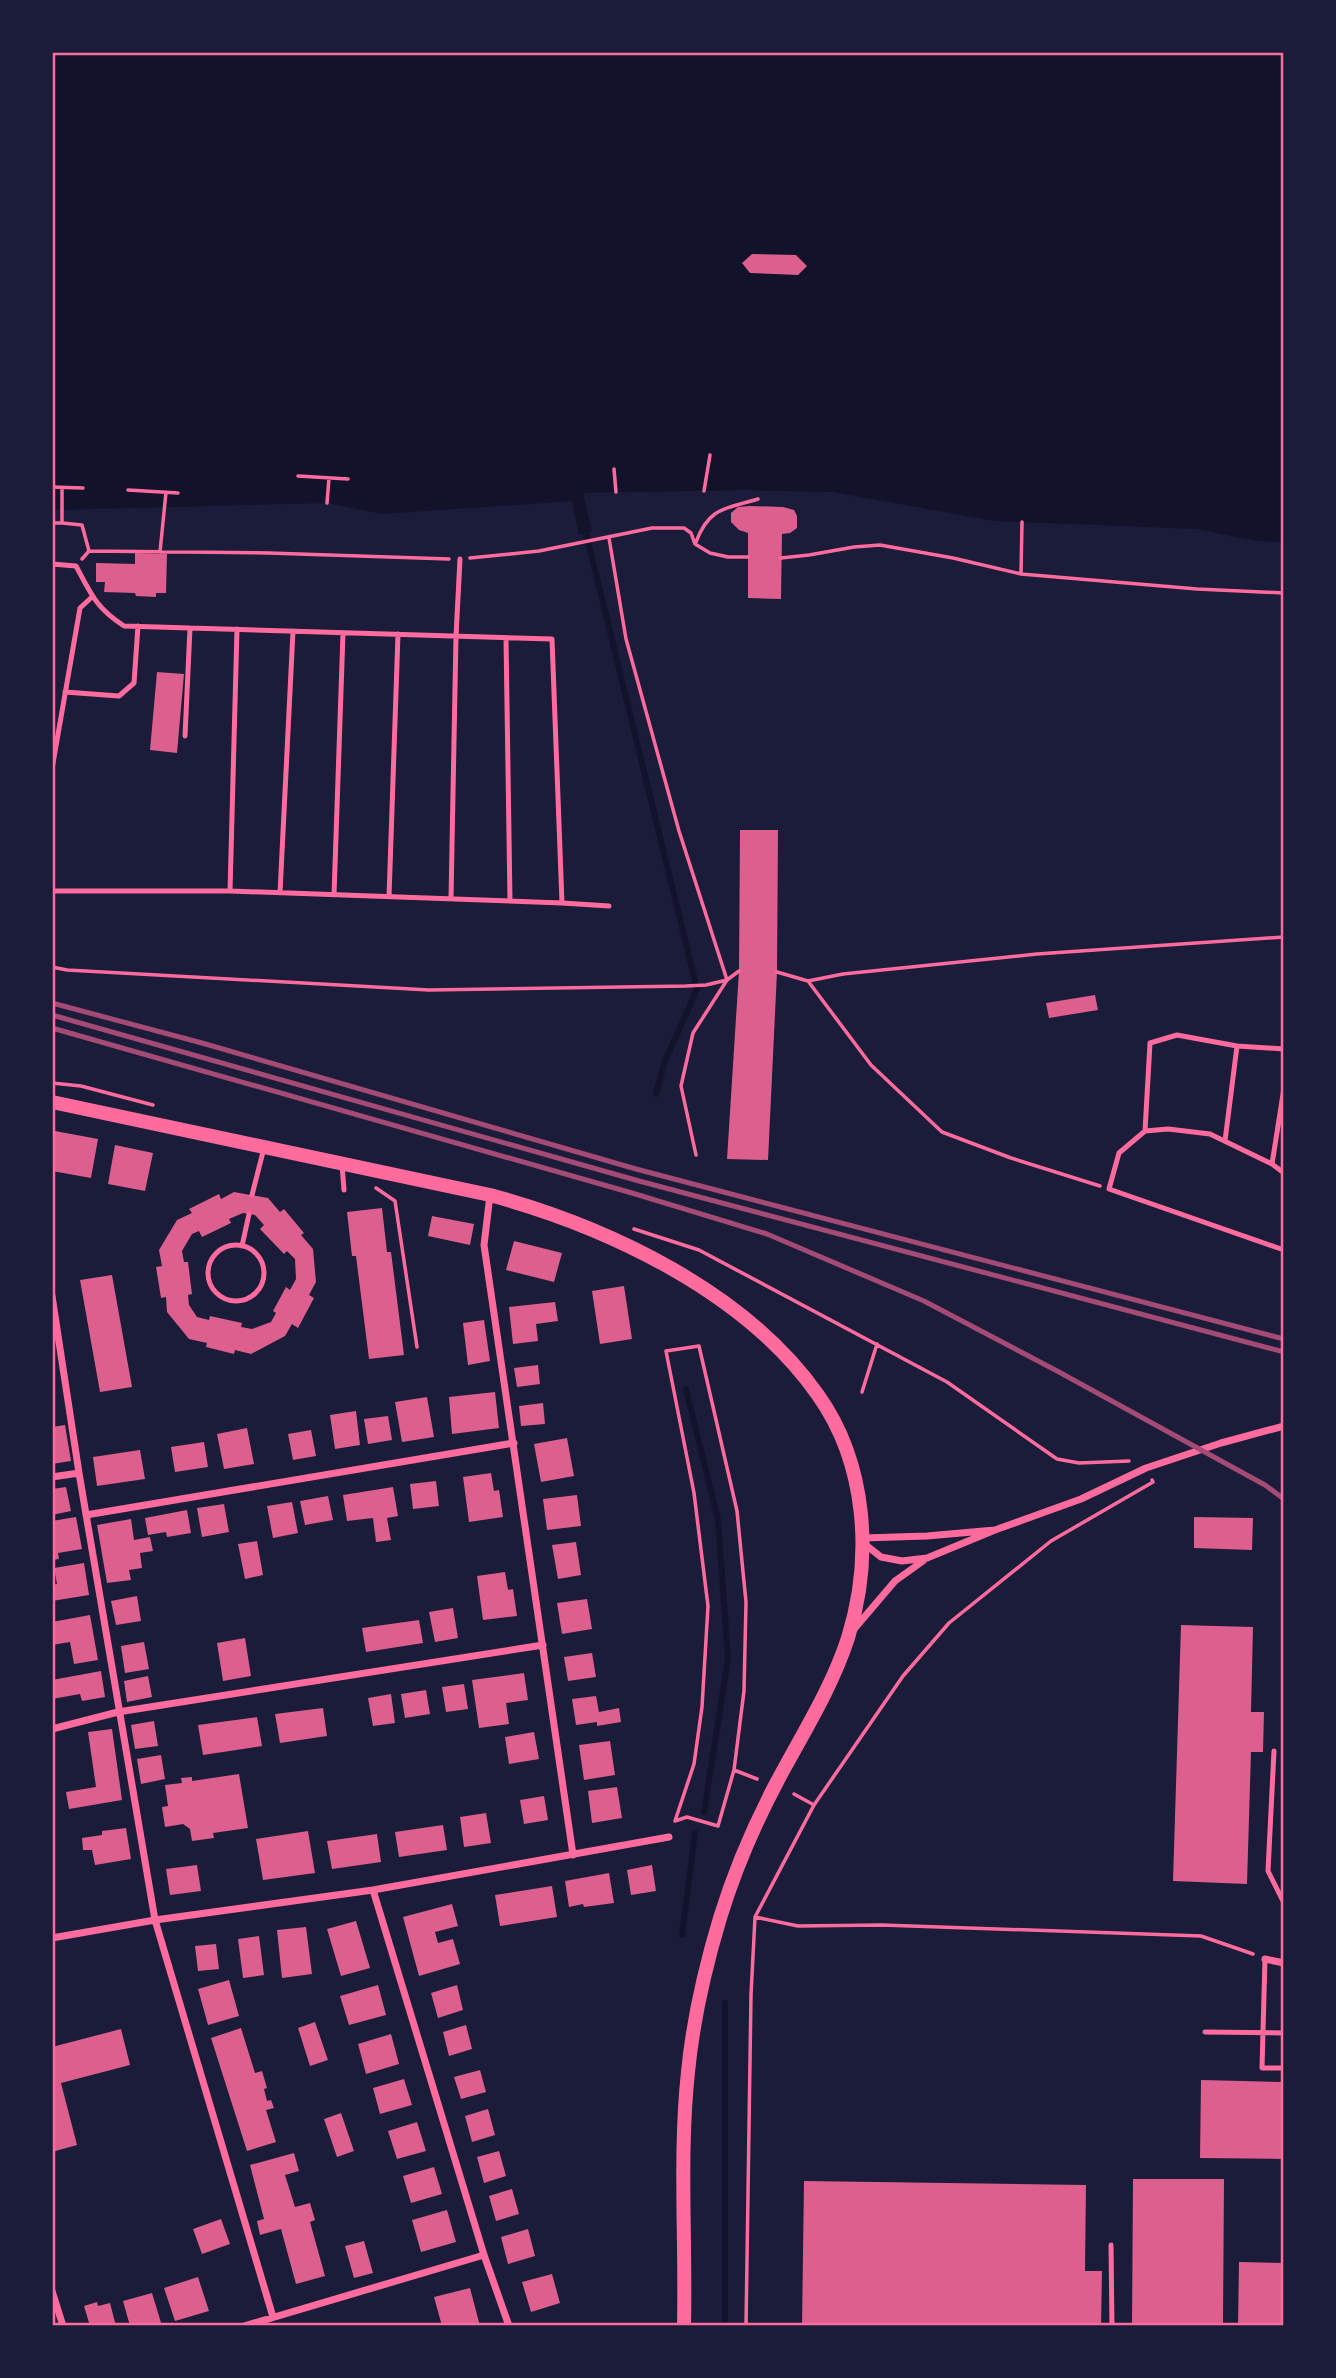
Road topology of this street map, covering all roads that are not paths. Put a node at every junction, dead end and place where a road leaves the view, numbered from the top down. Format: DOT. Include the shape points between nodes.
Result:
graph roads {
  1 [pos="460,559"];
  2 [pos="52,564"];
  3 [pos="92,597"];
  4 [pos="138,626"];
  5 [pos="190,628"];
  6 [pos="237,629"];
  7 [pos="293,631"];
  8 [pos="343,632"];
  9 [pos="398,634"];
  10 [pos="456,636"];
  11 [pos="506,638"];
  12 [pos="65,692"];
  13 [pos="185,736"];
  14 [pos="52,769"];
  15 [pos="52,891"];
  16 [pos="230,891"];
  17 [pos="280,893"];
  18 [pos="334,895"];
  19 [pos="389,897"];
  20 [pos="451,899"];
  21 [pos="510,901"];
  22 [pos="562,903"];
  23 [pos="609,906"];
  24 [pos="1237,1046"];
  25 [pos="1283,1049"];
  26 [pos="1283,1088"];
  27 [pos="52,1102"];
  28 [pos="1145,1130"];
  29 [pos="1225,1141"];
  30 [pos="265,1146"];
  31 [pos="342,1162"];
  32 [pos="1272,1164"];
  33 [pos="1283,1173"];
  34 [pos="344,1190"];
  35 [pos="252,1195"];
  36 [pos="490,1195"];
  37 [pos="248,1214"];
  38 [pos="242,1245"];
  39 [pos="1283,1250"];
  40 [pos="52,1296"];
  41 [pos="1283,1426"];
  42 [pos="514,1443"];
  43 [pos="79,1474"];
  44 [pos="52,1477"];
  45 [pos="86,1516"];
  46 [pos="995,1530"];
  47 [pos="863,1538"];
  48 [pos="927,1558"];
  49 [pos="849,1634"];
  50 [pos="543,1645"];
  51 [pos="118,1712"];
  52 [pos="52,1729"];
  53 [pos="1274,1751"];
  54 [pos="669,1837"];
  55 [pos="573,1855"];
  56 [pos="373,1890"];
  57 [pos="1283,1903"];
  58 [pos="155,1920"];
  59 [pos="52,1938"];
  60 [pos="1265,1959"];
  61 [pos="1283,1963"];
  62 [pos="1205,2032"];
  63 [pos="1263,2032"];
  64 [pos="1283,2033"];
  65 [pos="1283,2068"];
  66 [pos="1111,2245"];
  67 [pos="484,2255"];
  68 [pos="52,2291"];
  69 [pos="273,2317"];
  70 [pos="63,2326"];
  71 [pos="244,2326"];
  72 [pos="509,2326"];
  73 [pos="684,2326"];
  74 [pos="1112,2326"];
  1 -- 10 [label="lane"];
  2 -- 3 [label="lane" via="76,566"];
  3 -- 4 [label="lane" via="105,614 124,626"];
  3 -- 12 [label="lane" via="80,608"];
  4 -- 5 [label="lane"];
  4 -- 12 [label="lane" via="134,683 119,696"];
  5 -- 6 [label="lane"];
  5 -- 13 [label="lane"];
  6 -- 7 [label="lane"];
  6 -- 16 [label="lane"];
  7 -- 8 [label="lane"];
  7 -- 17 [label="lane"];
  8 -- 9 [label="lane"];
  8 -- 18 [label="lane"];
  9 -- 10 [label="lane"];
  9 -- 19 [label="lane"];
  10 -- 11 [label="lane"];
  10 -- 20 [label="lane"];
  11 -- 21 [label="lane"];
  11 -- 22 [label="lane" via="552,639"];
  12 -- 14 [label="lane"];
  15 -- 16 [label="lane"];
  16 -- 17 [label="lane"];
  17 -- 18 [label="lane"];
  18 -- 19 [label="lane"];
  19 -- 20 [label="lane"];
  20 -- 21 [label="lane"];
  21 -- 22 [label="lane"];
  22 -- 23 [label="lane"];
  24 -- 25 [label="lane"];
  24 -- 28 [label="lane" via="1177,1035 1150,1043"];
  24 -- 29 [label="lane"];
  26 -- 32 [label="lane"];
  27 -- 30 [label="main road"];
  28 -- 29 [label="lane" via="1210,1134"];
  28 -- 39 [label="lane" via="1119,1153 1109,1189"];
  29 -- 32 [label="lane"];
  30 -- 31 [label="main road"];
  30 -- 35 [label="lane"];
  31 -- 34 [label="lane"];
  31 -- 36 [label="main road"];
  32 -- 33 [label="lane"];
  36 -- 42 [label="street" via="484,1245"];
  36 -- 47 [label="main road" via="536,1207 640,1252 710,1294 790,1360 819,1396 839,1432 854,1480"];
  37 -- 38 [label="lane"];
  38 -- 38 [label="lane" via="224,1247 208,1268 216,1292 232,1301 242,1301 258,1291 264,1273 258,1255"];
  40 -- 43 [label="street"];
  41 -- 46 [label="street" via="1146,1468 1081,1499"];
  42 -- 45 [label="street"];
  42 -- 50 [label="street"];
  43 -- 44 [label="street"];
  43 -- 45 [label="street"];
  45 -- 51 [label="street"];
  46 -- 47 [label="street"];
  46 -- 48 [label="street"];
  47 -- 48 [label="street" via="881,1556 902,1561"];
  47 -- 49 [label="main road" via="860,1591"];
  48 -- 49 [label="street" via="895,1581"];
  49 -- 73 [label="main road" via="741,1859 704,1976 687,2073"];
  50 -- 51 [label="street"];
  50 -- 55 [label="street"];
  51 -- 52 [label="street"];
  51 -- 58 [label="street"];
  53 -- 57 [label="lane" via="1268,1871"];
  54 -- 55 [label="street"];
  55 -- 56 [label="street"];
  56 -- 58 [label="street"];
  56 -- 67 [label="street"];
  58 -- 59 [label="street"];
  58 -- 69 [label="street"];
  60 -- 61 [label="street"];
  60 -- 63 [label="lane"];
  62 -- 63 [label="lane"];
  63 -- 64 [label="lane"];
  63 -- 65 [label="lane" via="1262,2068"];
  66 -- 74 [label="lane"];
  67 -- 69 [label="street"];
  67 -- 72 [label="street"];
  68 -- 70 [label="street"];
  69 -- 71 [label="street"];
}
